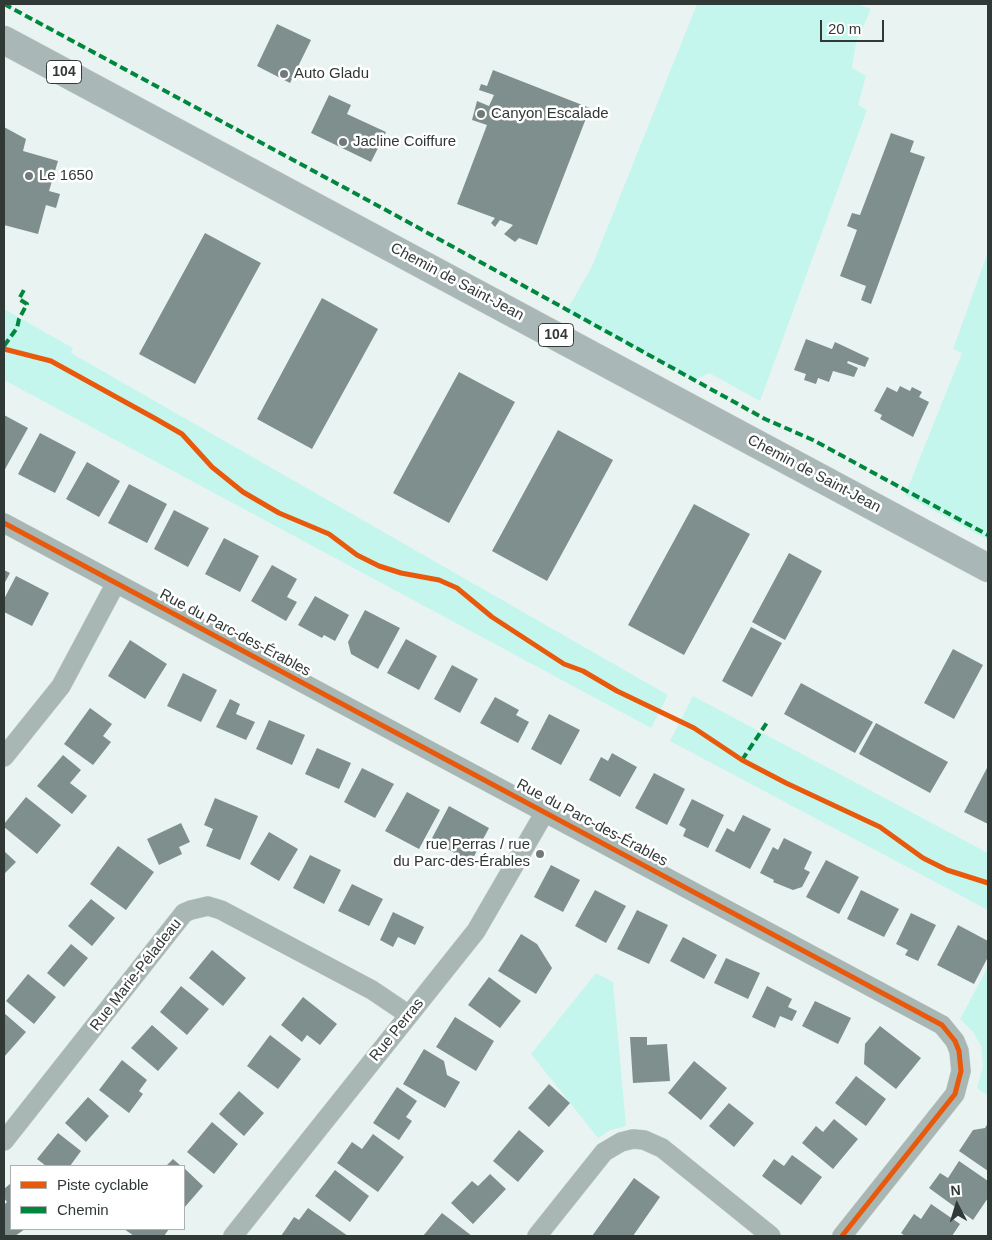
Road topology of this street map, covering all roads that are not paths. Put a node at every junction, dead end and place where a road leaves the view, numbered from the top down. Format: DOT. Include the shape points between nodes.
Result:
graph roads {
  1 [pos="4,40"];
  2 [pos="4,523"];
  3 [pos="988,568"];
  4 [pos="116,584"];
  5 [pos="4,757"];
  6 [pos="544,812"];
  7 [pos="409,1016"];
  8 [pos="4,1141"];
  9 [pos="233,1236"];
  10 [pos="537,1236"];
  11 [pos="771,1236"];
  12 [pos="842,1236"];
  1 -- 3 [label="main road, Chemin de Saint-Jean / 104"];
  2 -- 4 [label="street, Rue du Parc-des-Érables"];
  4 -- 5 [label="street" via="61,686"];
  4 -- 6 [label="street, Rue du Parc-des-Érables"];
  6 -- 7 [label="street, Rue Perras" via="487,915"];
  6 -- 12 [label="street, Rue du Parc-des-Érables" via="922,1012 942,1024 955,1041 961,1061 956,1094"];
  7 -- 8 [label="street, Rue Marie-Péladeau" via="372,990 221,910 208,906 191,910 184,914"];
  7 -- 9 [label="street, Rue Perras"];
  10 -- 11 [label="street" via="604,1152 633,1139 662,1148"];
}
